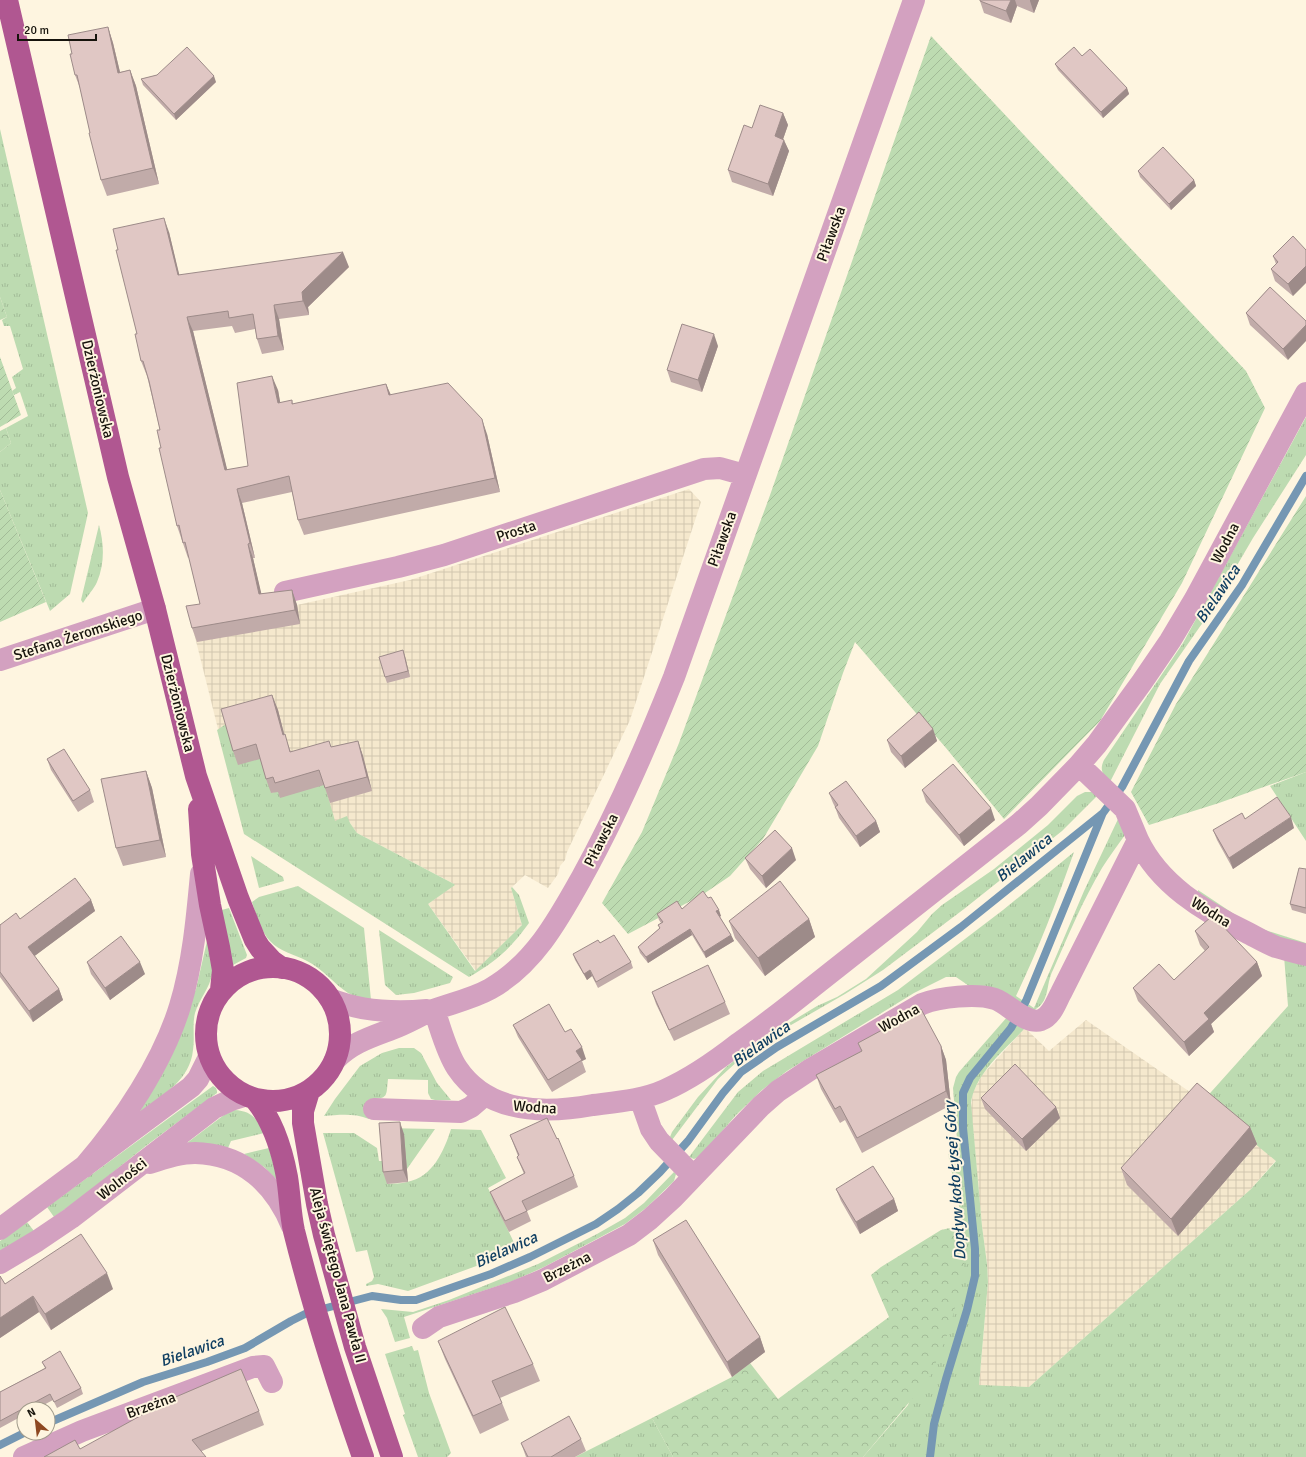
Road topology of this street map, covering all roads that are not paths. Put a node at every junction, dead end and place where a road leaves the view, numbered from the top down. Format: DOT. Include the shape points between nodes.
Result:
graph roads {
  1 [pos="7,0"];
  2 [pos="914,0"];
  3 [pos="1306,393"];
  4 [pos="745,475"];
  5 [pos="285,592"];
  6 [pos="155,609"];
  7 [pos="0,660"];
  8 [pos="1079,765"];
  9 [pos="196,776"];
  10 [pos="1138,840"];
  11 [pos="202,854"];
  12 [pos="1306,955"];
  13 [pos="282,968"];
  14 [pos="221,990"];
  15 [pos="330,999"];
  16 [pos="434,1010"];
  17 [pos="209,1057"];
  18 [pos="335,1060"];
  19 [pos="309,1091"];
  20 [pos="485,1095"];
  21 [pos="250,1097"];
  22 [pos="640,1098"];
  23 [pos="374,1109"];
  24 [pos="84,1167"];
  25 [pos="136,1168"];
  26 [pos="687,1170"];
  27 [pos="0,1229"];
  28 [pos="294,1229"];
  29 [pos="0,1263"];
  30 [pos="423,1328"];
  31 [pos="272,1382"];
  32 [pos="24,1457"];
  33 [pos="363,1457"];
  34 [pos="392,1457"];
  1 -- 6 [label="main road, Dzierżoniowska" via="118,477"];
  2 -- 4 [label="street, Piławska"];
  3 -- 8 [label="street, Wodna" via="1170,641 1097,744"];
  4 -- 5 [label="street, Prosta" via="720,468 704,469 444,555"];
  4 -- 16 [label="street, Piławska" via="674,676 635,771 604,838 563,910 546,937 512,974 477,995"];
  6 -- 7 [label="street, Stefana Żeromskiego"];
  6 -- 9 [label="main road, Dzierżoniowska"];
  8 -- 10 [label="street, Wodna" via="1128,814"];
  8 -- 22 [label="street, Wodna" via="1019,824 777,1016 695,1074 664,1090"];
  9 -- 11 [label="main road, Dzierżoniowska"];
  9 -- 13 [label="main road, Dzierżoniowska" via="255,940"];
  10 -- 12 [label="street, Wodna" via="1164,877 1193,901 1227,923 1261,940 1278,948"];
  10 -- 26 [label="street, Wodna" via="1048,1016 1035,1021 994,999 978,997 942,999 922,1004 786,1085"];
  11 -- 14 [label="main road, Dzierżoniowska" via="220,954"];
  11 -- 24 [label="street" via="194,944 176,1019 143,1086 113,1132"];
  13 -- 14 [label="main road" via="263,968 244,973"];
  13 -- 15 [label="main road" via="297,971 310,978"];
  14 -- 17 [label="main road" via="211,1007 206,1025"];
  15 -- 16 [label="street, Piławska" via="345,1005 370,1009"];
  15 -- 18 [label="main road" via="339,1021 340,1037"];
  16 -- 18 [label="street, Piławska" via="358,1042"];
  16 -- 20 [label="street, Wodna" via="457,1067 471,1085"];
  17 -- 21 [label="main road" via="223,1080 233,1089"];
  17 -- 24 [label="street" via="192,1087"];
  18 -- 19 [label="main road" via="327,1074"];
  19 -- 21 [label="main road" via="283,1101 262,1101"];
  19 -- 34 [label="main road, Aleja świętego Jana Pawła II" via="303,1111 303,1123 317,1204 350,1328"];
  20 -- 22 [label="street, Wodna" via="504,1104 541,1110 559,1110"];
  20 -- 23 [label="street" via="461,1112"];
  21 -- 25 [label="street, Wolności" via="231,1100 214,1108"];
  21 -- 28 [label="main road, Aleja świętego Jana Pawła II" via="268,1116 276,1137 287,1176"];
  22 -- 26 [label="street" via="651,1129"];
  24 -- 27 [label="street"];
  25 -- 28 [label="street" via="177,1155 194,1153 232,1161 251,1170 267,1184 286,1210"];
  25 -- 29 [label="street, Wolności" via="67,1222"];
  26 -- 30 [label="street, Brzeżna" via="673,1198 650,1219 620,1240 537,1283 439,1317"];
  28 -- 33 [label="main road, Aleja świętego Jana Pawła II" via="310,1290"];
  31 -- 32 [label="street, Brzeżna" via="264,1366 253,1367 82,1431"];
}
